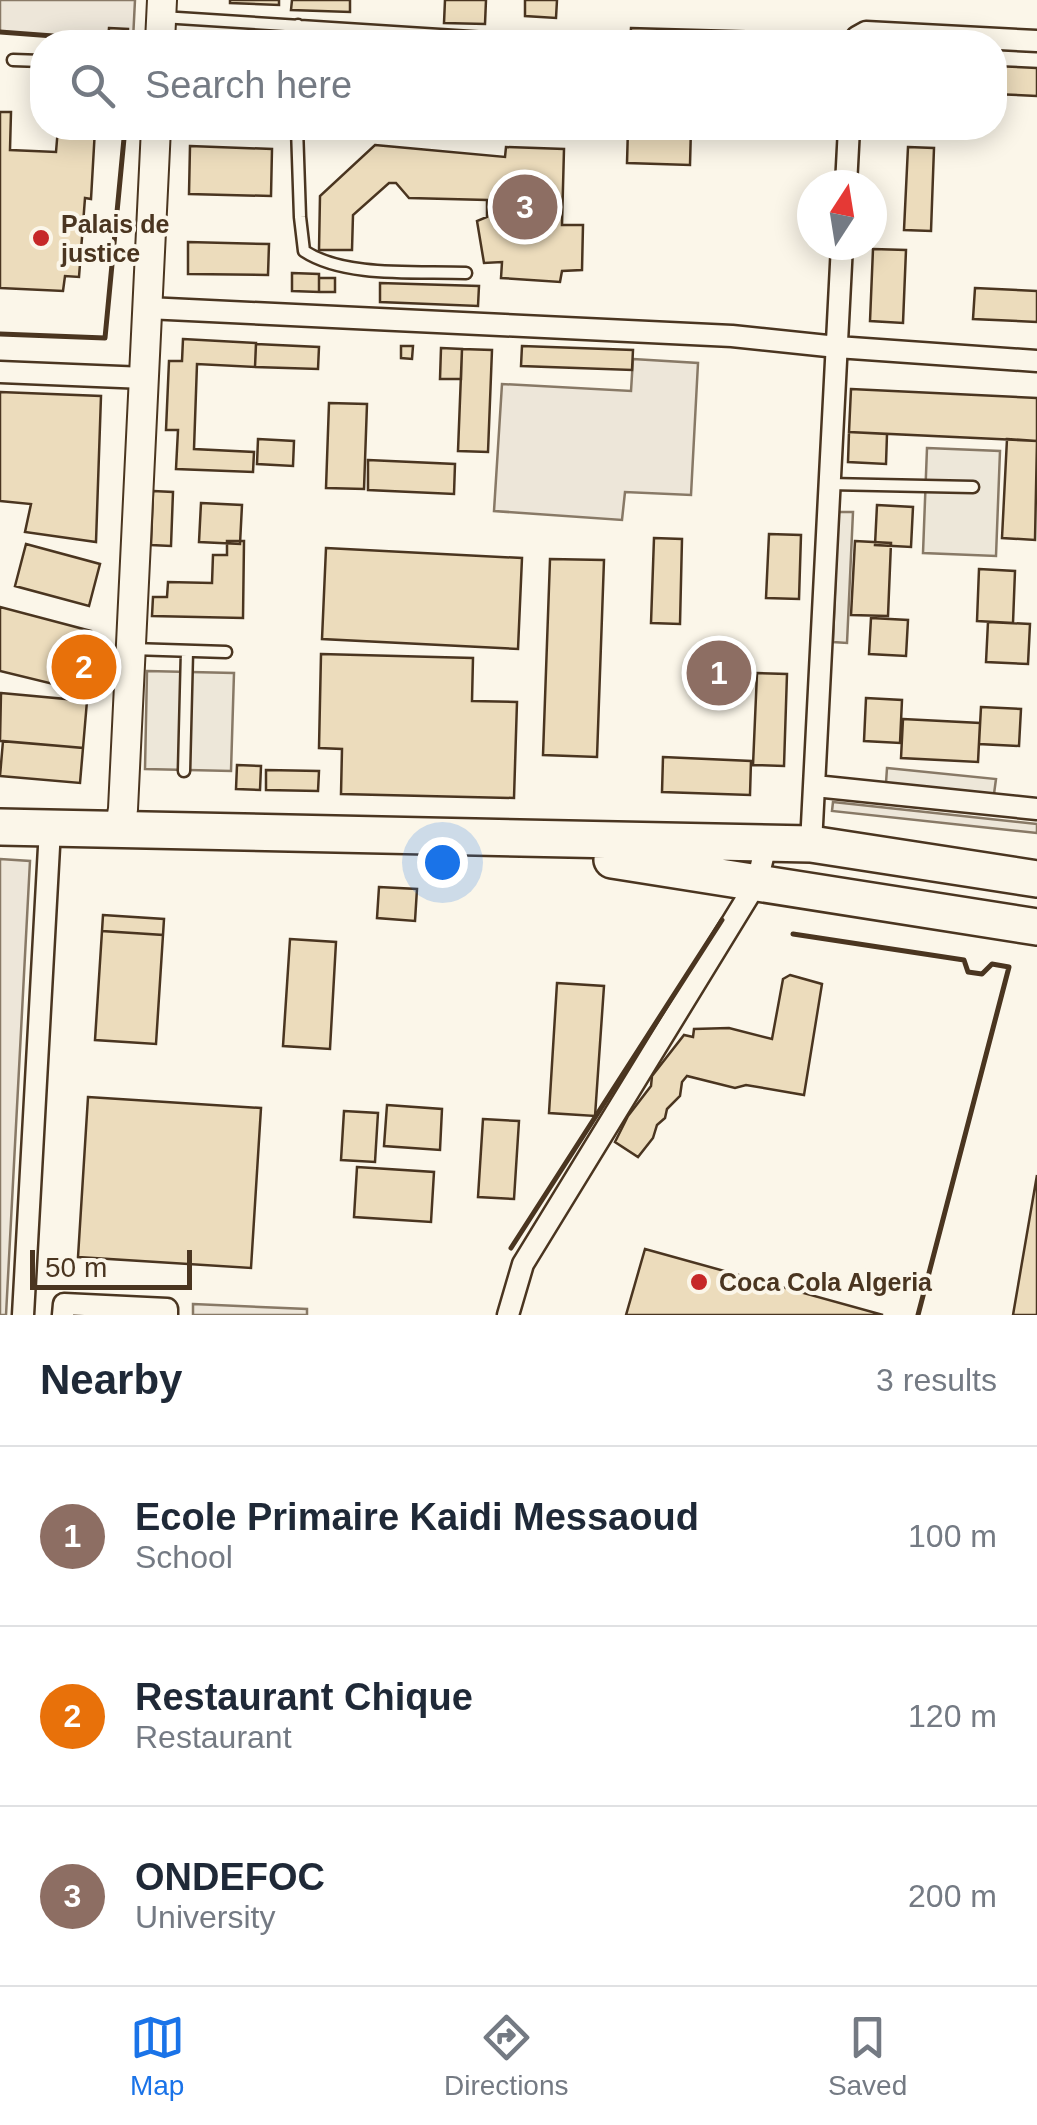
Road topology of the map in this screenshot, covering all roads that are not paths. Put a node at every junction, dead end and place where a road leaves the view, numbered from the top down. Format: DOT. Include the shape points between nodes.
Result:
graph roads {
  1 [pos="161,20"];
  2 [pos="298,25"];
  3 [pos="298,30"];
  4 [pos="372,30"];
  5 [pos="1007,39"];
  6 [pos="1037,41"];
  7 [pos="13,60"];
  8 [pos="30,60"];
  9 [pos="155,140"];
  10 [pos="297,140"];
  11 [pos="848,140"];
  12 [pos="847,170"];
  13 [pos="841,260"];
  14 [pos="466,273"];
  15 [pos="147,308"];
  16 [pos="837,347"];
  17 [pos="1037,361"];
  18 [pos="0,372"];
  19 [pos="145,378"];
  20 [pos="828,484"];
  21 [pos="973,487"];
  22 [pos="131,649"];
  23 [pos="187,651"];
  24 [pos="226,652"];
  25 [pos="184,771"];
  26 [pos="815,786"];
  27 [pos="1037,809"];
  28 [pos="0,827"];
  29 [pos="50,829"];
  30 [pos="119,831"];
  31 [pos="472,838"];
  32 [pos="766,844"];
  33 [pos="810,844"];
  34 [pos="1029,878"];
  35 [pos="757,882"];
  36 [pos="1026,924"];
  37 [pos="116,1311"];
  38 [pos="23,1315"];
  39 [pos="63,1315"];
  40 [pos="167,1315"];
  41 [pos="508,1315"];
  1 -- 2 [label="lane"];
  2 -- 3 [label="lane"];
  2 -- 4 [label="lane"];
  5 -- 6 [label="street"];
  7 -- 8 [label="lane"];
  9 -- 15 [label="main road"];
  10 -- 14 [label="lane" via="304,251 356,269"];
  11 -- 12 [label="street"];
  13 -- 16 [label="street"];
  15 -- 16 [label="street" via="732,336"];
  15 -- 19 [label="main road"];
  16 -- 17 [label="street"];
  16 -- 20 [label="street"];
  18 -- 19 [label="street"];
  19 -- 22 [label="main road"];
  20 -- 21 [label="lane"];
  20 -- 26 [label="street"];
  22 -- 23 [label="lane"];
  22 -- 30 [label="main road"];
  23 -- 24 [label="lane"];
  23 -- 25 [label="lane"];
  26 -- 27 [label="street"];
  26 -- 33 [label="street"];
  28 -- 29 [label="highway"];
  29 -- 30 [label="highway"];
  29 -- 38 [label="street"];
  30 -- 31 [label="highway"];
  31 -- 32 [label="highway"];
  31 -- 35 [label="highway"];
  32 -- 33 [label="highway"];
  32 -- 35 [label="street"];
  33 -- 34 [label="highway"];
  34 -- 36 [label="highway"];
  35 -- 36 [label="highway"];
  35 -- 41 [label="street" via="523,1264"];
  37 -- 39 [label="street" via="64,1304"];
  37 -- 40 [label="street" via="167,1308"];
}
